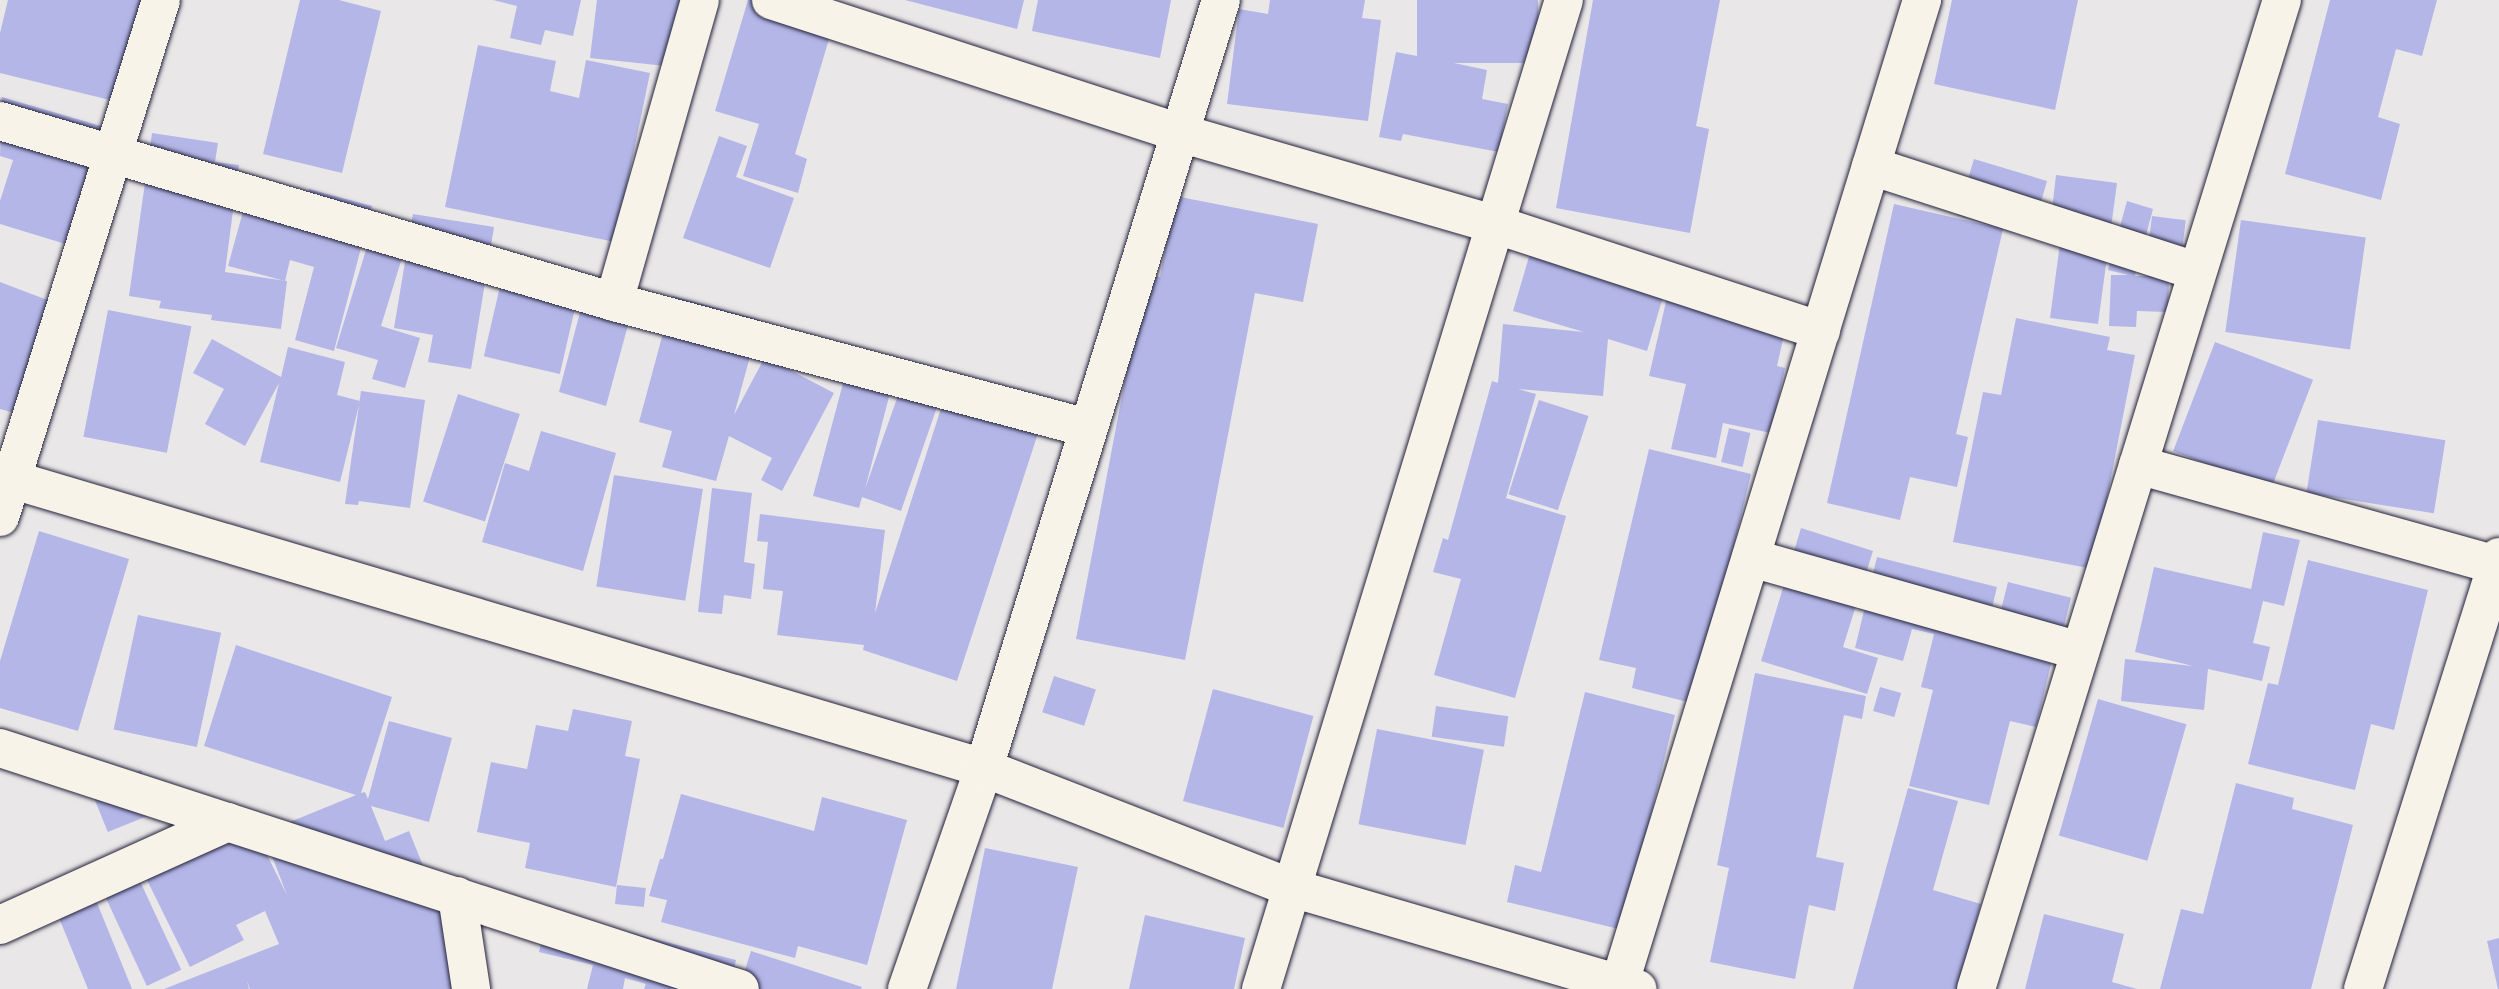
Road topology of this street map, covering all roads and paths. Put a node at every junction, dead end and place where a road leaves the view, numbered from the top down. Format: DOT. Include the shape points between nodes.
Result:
graph roads {
  1 [pos="161,0"];
  2 [pos="700,0"];
  3 [pos="771,0"];
  4 [pos="1221,0"];
  5 [pos="1564,0"];
  6 [pos="1923,0"];
  7 [pos="2282,0"];
  8 [pos="847,12"];
  9 [pos="0,121"];
  10 [pos="1180,133"];
  11 [pos="112,156"];
  12 [pos="1871,166"];
  13 [pos="1494,224"];
  14 [pos="2197,271"];
  15 [pos="614,302"];
  16 [pos="1821,331"];
  17 [pos="1089,428"];
  18 [pos="2138,465"];
  19 [pos="5,478"];
  20 [pos="0,517"];
  21 [pos="1751,558"];
  22 [pos="2498,561"];
  23 [pos="2080,651"];
  24 [pos="0,748"];
  25 [pos="984,768"];
  26 [pos="228,822"];
  27 [pos="1292,888"];
  28 [pos="457,896"];
  29 [pos="0,925"];
  30 [pos="1625,987"];
  31 [pos="471,989"];
  32 [pos="740,989"];
  33 [pos="907,989"];
  34 [pos="1261,989"];
  35 [pos="1976,989"];
  36 [pos="2363,989"];
  1 -- 11 [label="street"];
  2 -- 15 [label="street"];
  3 -- 8 [label="street"];
  4 -- 10 [label="street"];
  5 -- 13 [label="street"];
  6 -- 12 [label="street"];
  7 -- 14 [label="street"];
  8 -- 10 [label="street"];
  9 -- 11 [label="street"];
  10 -- 13 [label="street"];
  10 -- 17 [label="street"];
  11 -- 15 [label="street"];
  11 -- 19 [label="street"];
  12 -- 14 [label="street"];
  12 -- 16 [label="street"];
  13 -- 16 [label="street"];
  13 -- 27 [label="street"];
  14 -- 18 [label="street"];
  15 -- 17 [label="street"];
  16 -- 21 [label="street"];
  17 -- 25 [label="street"];
  18 -- 22 [label="street"];
  18 -- 23 [label="street"];
  19 -- 20 [label="street"];
  19 -- 25 [label="street"];
  21 -- 23 [label="street"];
  21 -- 30 [label="street"];
  22 -- 36 [label="street"];
  23 -- 35 [label="street"];
  24 -- 26 [label="street"];
  25 -- 27 [label="street"];
  25 -- 33 [label="street"];
  26 -- 28 [label="street"];
  26 -- 29 [label="street"];
  27 -- 30 [label="street"];
  27 -- 34 [label="street"];
  28 -- 31 [label="street"];
  28 -- 32 [label="street"];
}
